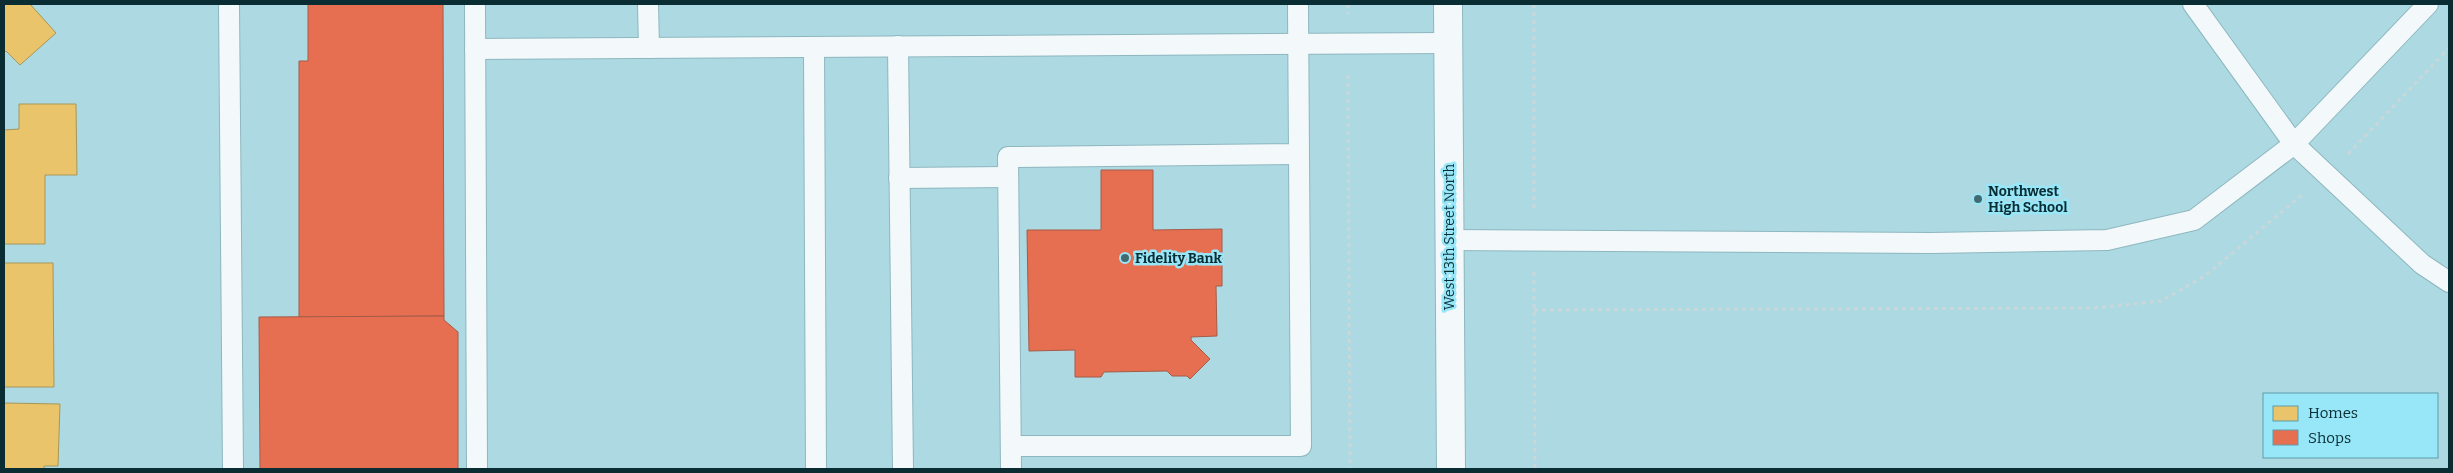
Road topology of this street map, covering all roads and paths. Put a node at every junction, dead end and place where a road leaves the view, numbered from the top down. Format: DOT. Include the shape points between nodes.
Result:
graph roads {
  1 [pos="229,4"];
  2 [pos="475,4"];
  3 [pos="648,4"];
  4 [pos="1298,4"];
  5 [pos="1348,4"];
  6 [pos="1448,4"];
  7 [pos="2193,4"];
  8 [pos="2428,4"];
  9 [pos="1348,43"];
  10 [pos="1448,43"];
  11 [pos="1299,44"];
  12 [pos="898,46"];
  13 [pos="814,47"];
  14 [pos="649,48"];
  15 [pos="475,49"];
  16 [pos="2294,144"];
  17 [pos="1299,154"];
  18 [pos="1008,177"];
  19 [pos="899,178"];
  20 [pos="1448,240"];
  21 [pos="2449,282"];
  22 [pos="1011,446"];
  23 [pos="232,469"];
  24 [pos="477,469"];
  25 [pos="816,469"];
  26 [pos="903,469"];
  27 [pos="1011,469"];
  28 [pos="1350,469"];
  29 [pos="1451,469"];
  1 -- 23 [label="lane"];
  2 -- 15 [label="lane"];
  3 -- 14 [label="lane"];
  4 -- 11 [label="lane"];
  5 -- 9 [label="path"];
  6 -- 10 [label="street, West 13th Street North"];
  7 -- 16 [label="lane"];
  8 -- 16 [label="lane"];
  9 -- 10 [label="lane"];
  9 -- 11 [label="lane"];
  9 -- 28 [label="path"];
  10 -- 20 [label="street, West 13th Street North"];
  11 -- 12 [label="lane"];
  11 -- 17 [label="lane"];
  12 -- 13 [label="lane"];
  12 -- 19 [label="lane"];
  13 -- 14 [label="lane"];
  13 -- 25 [label="lane"];
  14 -- 15 [label="lane"];
  15 -- 24 [label="lane"];
  16 -- 20 [label="lane" via="2194,220 2107,240 1921,243"];
  16 -- 21 [label="lane" via="2422,264"];
  17 -- 18 [label="lane" via="1008,156"];
  17 -- 22 [label="lane" via="1301,446"];
  18 -- 19 [label="lane"];
  18 -- 22 [label="lane"];
  19 -- 26 [label="lane"];
  20 -- 29 [label="street, West 13th Street North"];
  22 -- 27 [label="lane"];
}
